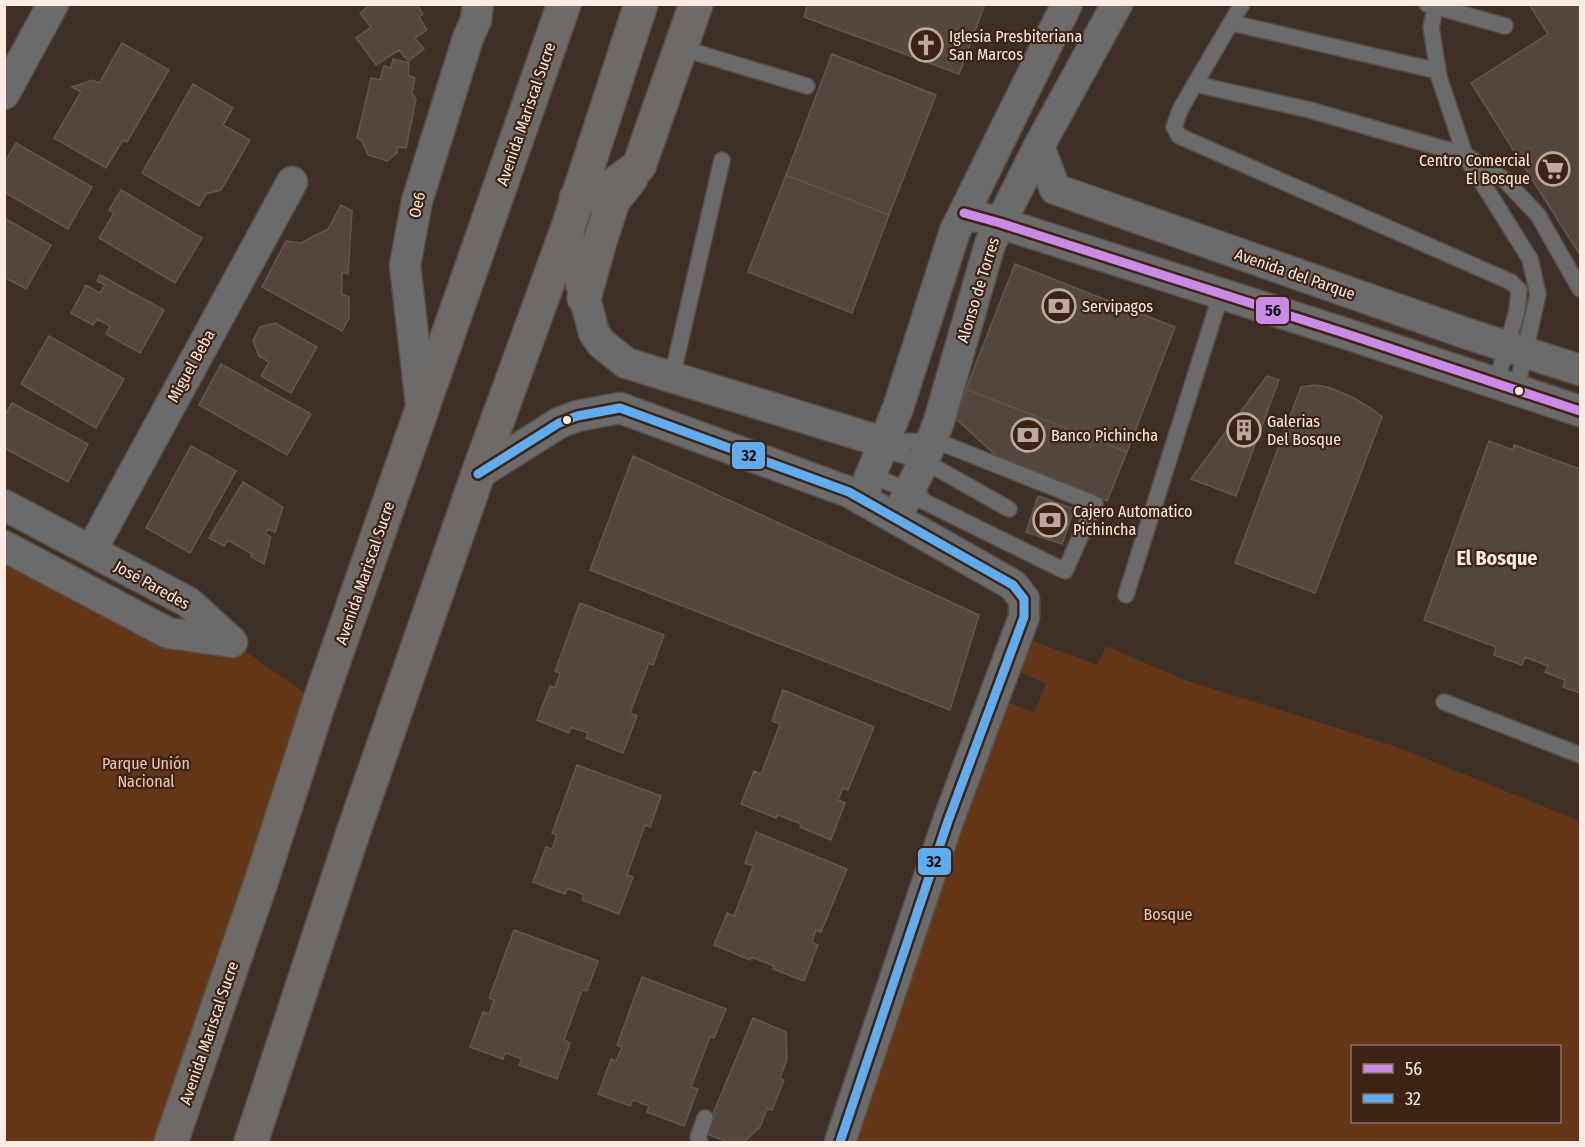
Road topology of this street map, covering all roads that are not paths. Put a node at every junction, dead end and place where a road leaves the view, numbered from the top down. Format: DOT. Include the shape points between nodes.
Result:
graph roads {
  1 [pos="53,4"];
  2 [pos="478,4"];
  3 [pos="564,4"];
  4 [pos="641,4"];
  5 [pos="696,4"];
  6 [pos="1067,4"];
  7 [pos="1117,4"];
  8 [pos="1242,4"];
  9 [pos="1433,5"];
  10 [pos="1232,22"];
  11 [pos="1505,26"];
  12 [pos="681,48"];
  13 [pos="1438,71"];
  14 [pos="1195,84"];
  15 [pos="807,86"];
  16 [pos="4,94"];
  17 [pos="1039,146"];
  18 [pos="1465,155"];
  19 [pos="722,160"];
  20 [pos="639,166"];
  21 [pos="292,182"];
  22 [pos="576,199"];
  23 [pos="964,213"];
  24 [pos="1000,223"];
  25 [pos="567,230"];
  26 [pos="1581,289"];
  27 [pos="1221,294"];
  28 [pos="584,298"];
  29 [pos="1516,350"];
  30 [pos="1581,370"];
  31 [pos="672,378"];
  32 [pos="1506,388"];
  33 [pos="1581,411"];
  34 [pos="422,413"];
  35 [pos="928,451"];
  36 [pos="874,466"];
  37 [pos="478,474"];
  38 [pos="910,490"];
  39 [pos="4,505"];
  40 [pos="1009,509"];
  41 [pos="896,518"];
  42 [pos="4,546"];
  43 [pos="91,551"];
  44 [pos="1126,595"];
  45 [pos="1444,702"];
  46 [pos="1581,755"];
  47 [pos="705,1118"];
  48 [pos="171,1143"];
  49 [pos="251,1143"];
  50 [pos="700,1143"];
  51 [pos="840,1143"];
  1 -- 16 [label="street"];
  2 -- 34 [label="street, Oe6" via="417,201 405,266"];
  3 -- 34 [label="main road, Avenida Mariscal Sucre"];
  4 -- 22 [label="main road"];
  5 -- 12 [label="main road"];
  6 -- 23 [label="street"];
  7 -- 17 [label="street, Alonso de Torres"];
  8 -- 10 [label="lane"];
  9 -- 11 [label="lane"];
  9 -- 13 [label="lane" via="1431,27"];
  10 -- 13 [label="lane"];
  10 -- 14 [label="lane"];
  12 -- 15 [label="lane"];
  12 -- 20 [label="main road"];
  13 -- 18 [label="lane"];
  14 -- 18 [label="lane" via="1310,110"];
  14 -- 29 [label="lane" via="1174,127 1179,136 1511,282 1519,290"];
  17 -- 24 [label="street, Alonso de Torres"];
  17 -- 29 [label="street, Avenida del Parque" via="1054,189"];
  18 -- 26 [label="lane" via="1505,180 1538,215"];
  18 -- 29 [label="lane" via="1530,259 1538,294"];
  19 -- 31 [label="lane"];
  20 -- 22 [label="main road" via="602,194"];
  20 -- 28 [label="main road" via="614,201"];
  21 -- 43 [label="street, Miguel Beba"];
  22 -- 25 [label="main road"];
  23 -- 24 [label="street"];
  23 -- 36 [label="street" via="898,408"];
  24 -- 27 [label="street"];
  24 -- 35 [label="street, Alonso de Torres" via="990,244"];
  25 -- 28 [label="street"];
  25 -- 37 [label="main road"];
  27 -- 32 [label="street"];
  27 -- 44 [label="lane"];
  28 -- 31 [label="street" via="590,323 601,343 626,363"];
  29 -- 30 [label="street, Avenida del Parque"];
  29 -- 32 [label="lane"];
  31 -- 36 [label="street"];
  32 -- 33 [label="street"];
  34 -- 48 [label="main road, Avenida Mariscal Sucre" via="319,703"];
  35 -- 36 [label="lane"];
  35 -- 36 [label="lane"];
  35 -- 38 [label="street, Alonso de Torres"];
  35 -- 38 [label="lane" via="1095,504 1083,534 1065,571 923,501"];
  35 -- 40 [label="lane"];
  36 -- 37 [label="street" via="849,492 621,408 560,423"];
  36 -- 38 [label="lane"];
  36 -- 41 [label="street"];
  37 -- 49 [label="main road"];
  38 -- 41 [label="street, Alonso de Torres"];
  39 -- 43 [label="street, José Paredes"];
  41 -- 51 [label="street" via="1013,585 1024,599 1024,617 948,821"];
  42 -- 43 [label="street, José Paredes" via="168,633 232,642 188,602"];
  45 -- 46 [label="lane"];
  47 -- 50 [label="lane" via="698,1137"];
}
